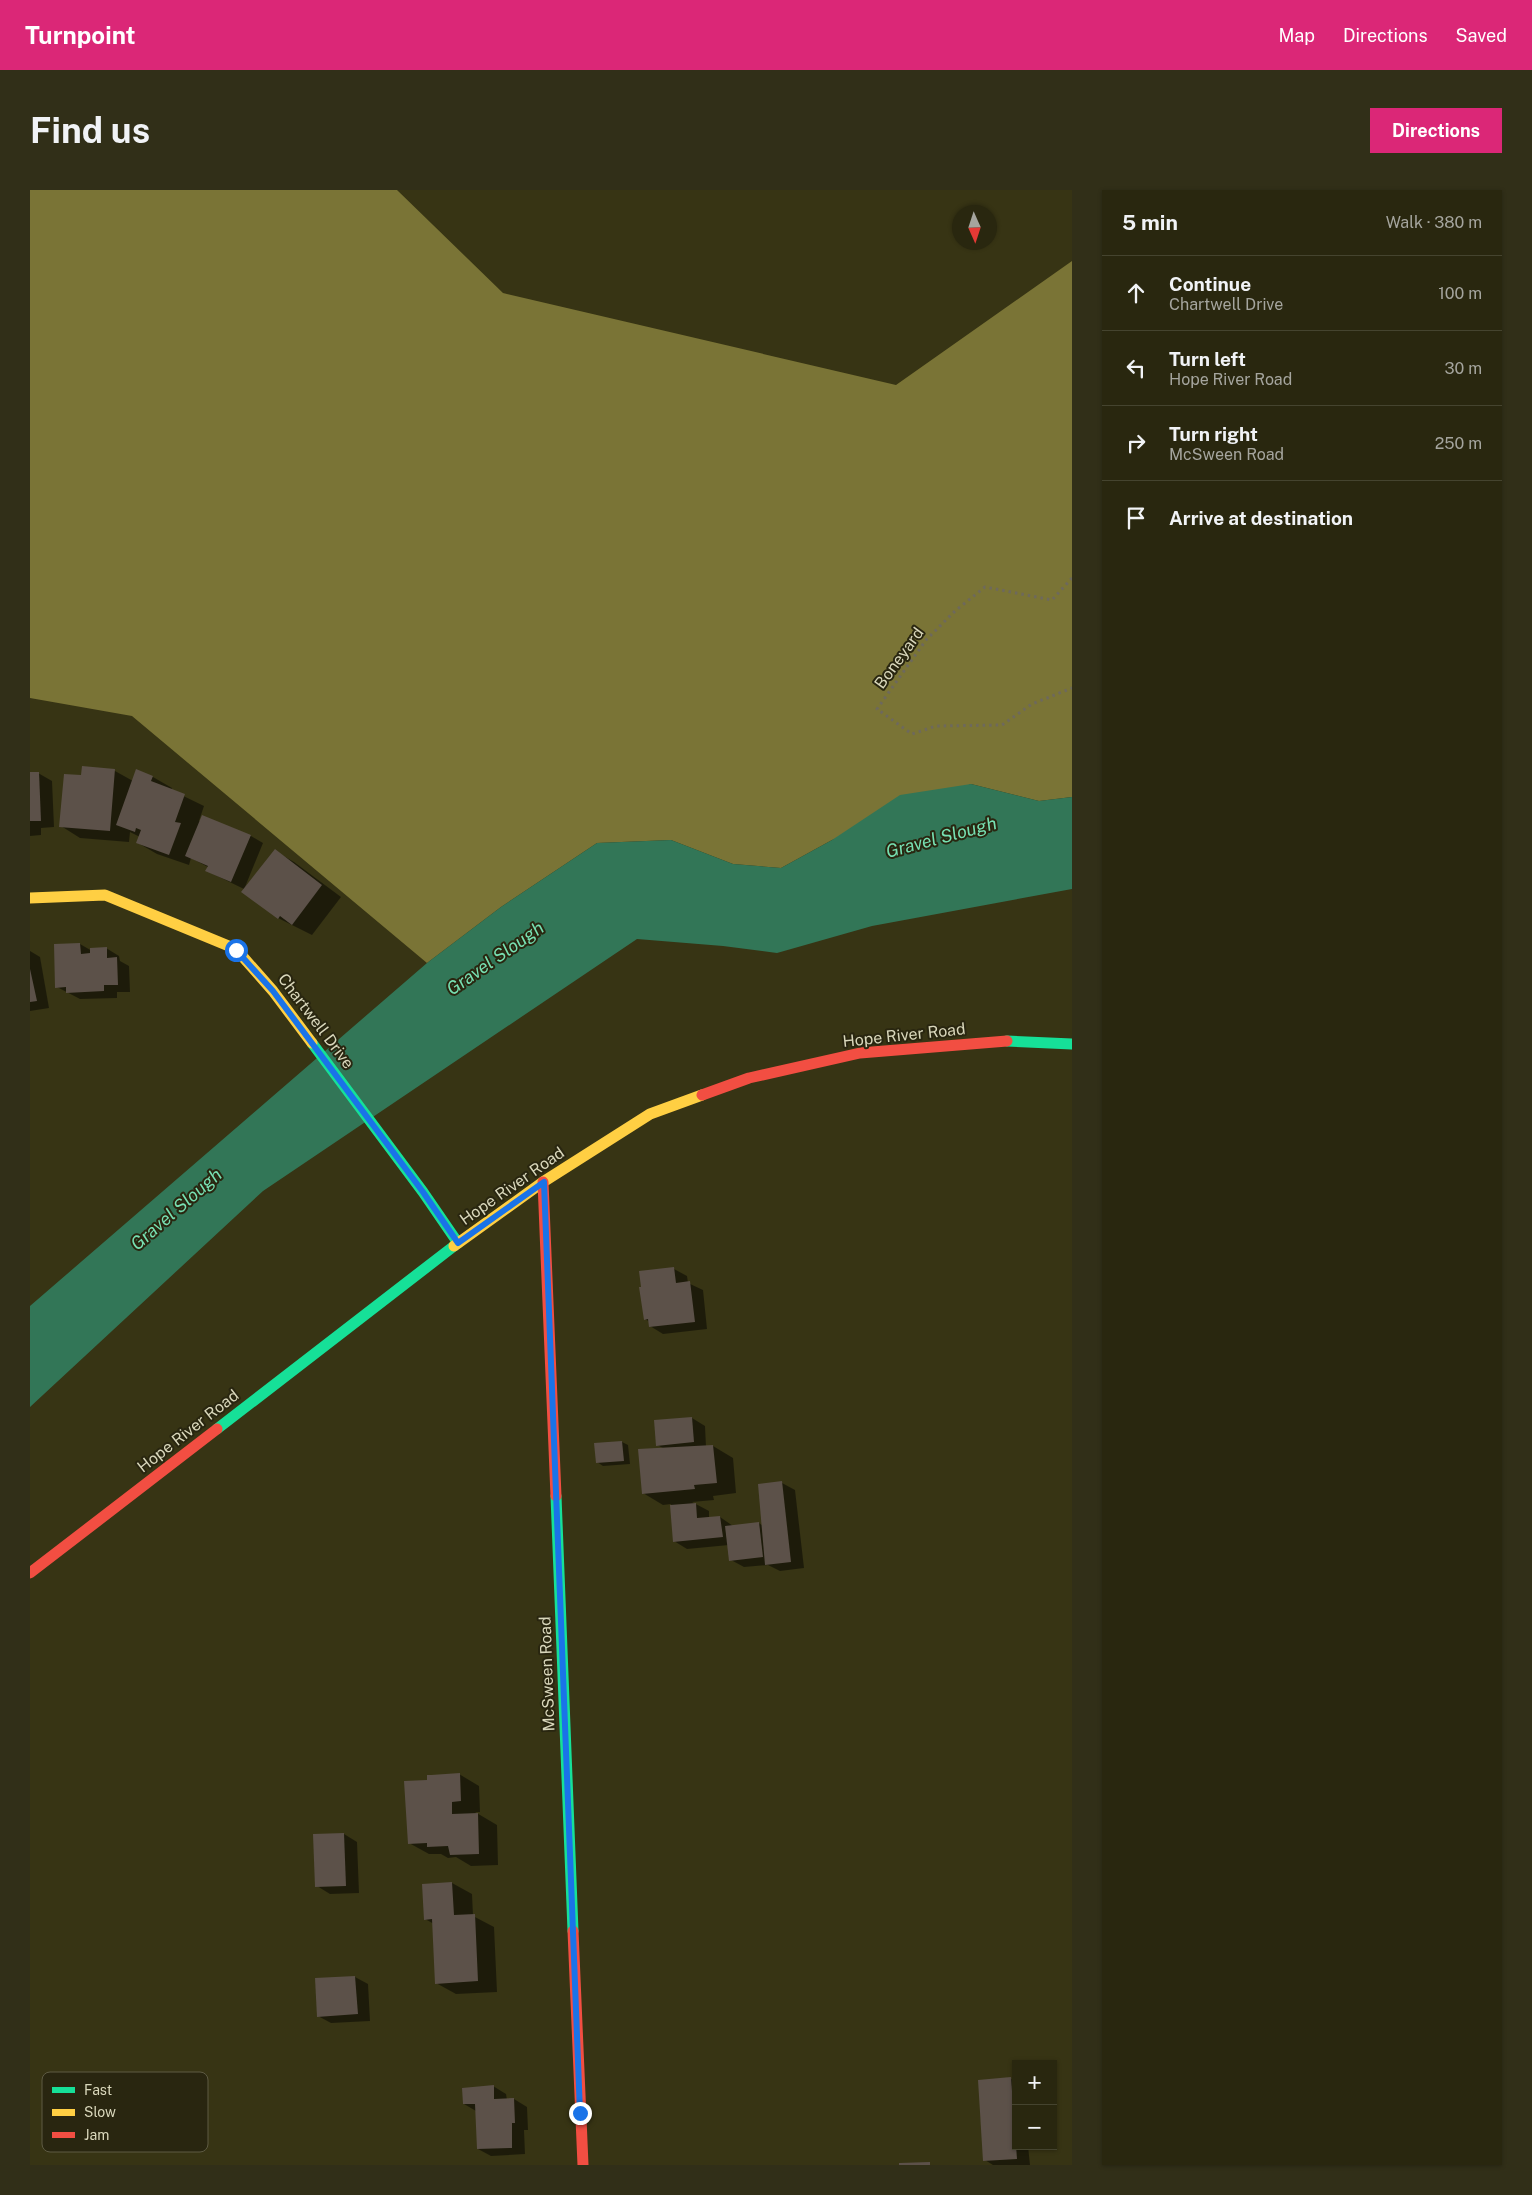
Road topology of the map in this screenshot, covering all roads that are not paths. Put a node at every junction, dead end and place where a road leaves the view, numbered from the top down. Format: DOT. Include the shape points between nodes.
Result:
graph roads {
  1 [pos="30,898"];
  2 [pos="1072,1044"];
  3 [pos="544,1182"];
  4 [pos="458,1243"];
  5 [pos="30,1573"];
  6 [pos="583,2165"];
  1 -- 4 [label="street, Chartwell Drive" via="105,895 236,950 273,991"];
  2 -- 3 [label="street, Hope River Road" via="1010,1041 860,1052 749,1078 650,1114"];
  3 -- 4 [label="street, Hope River Road"];
  3 -- 6 [label="street, McSween Road"];
  4 -- 5 [label="street, Hope River Road"];
}
